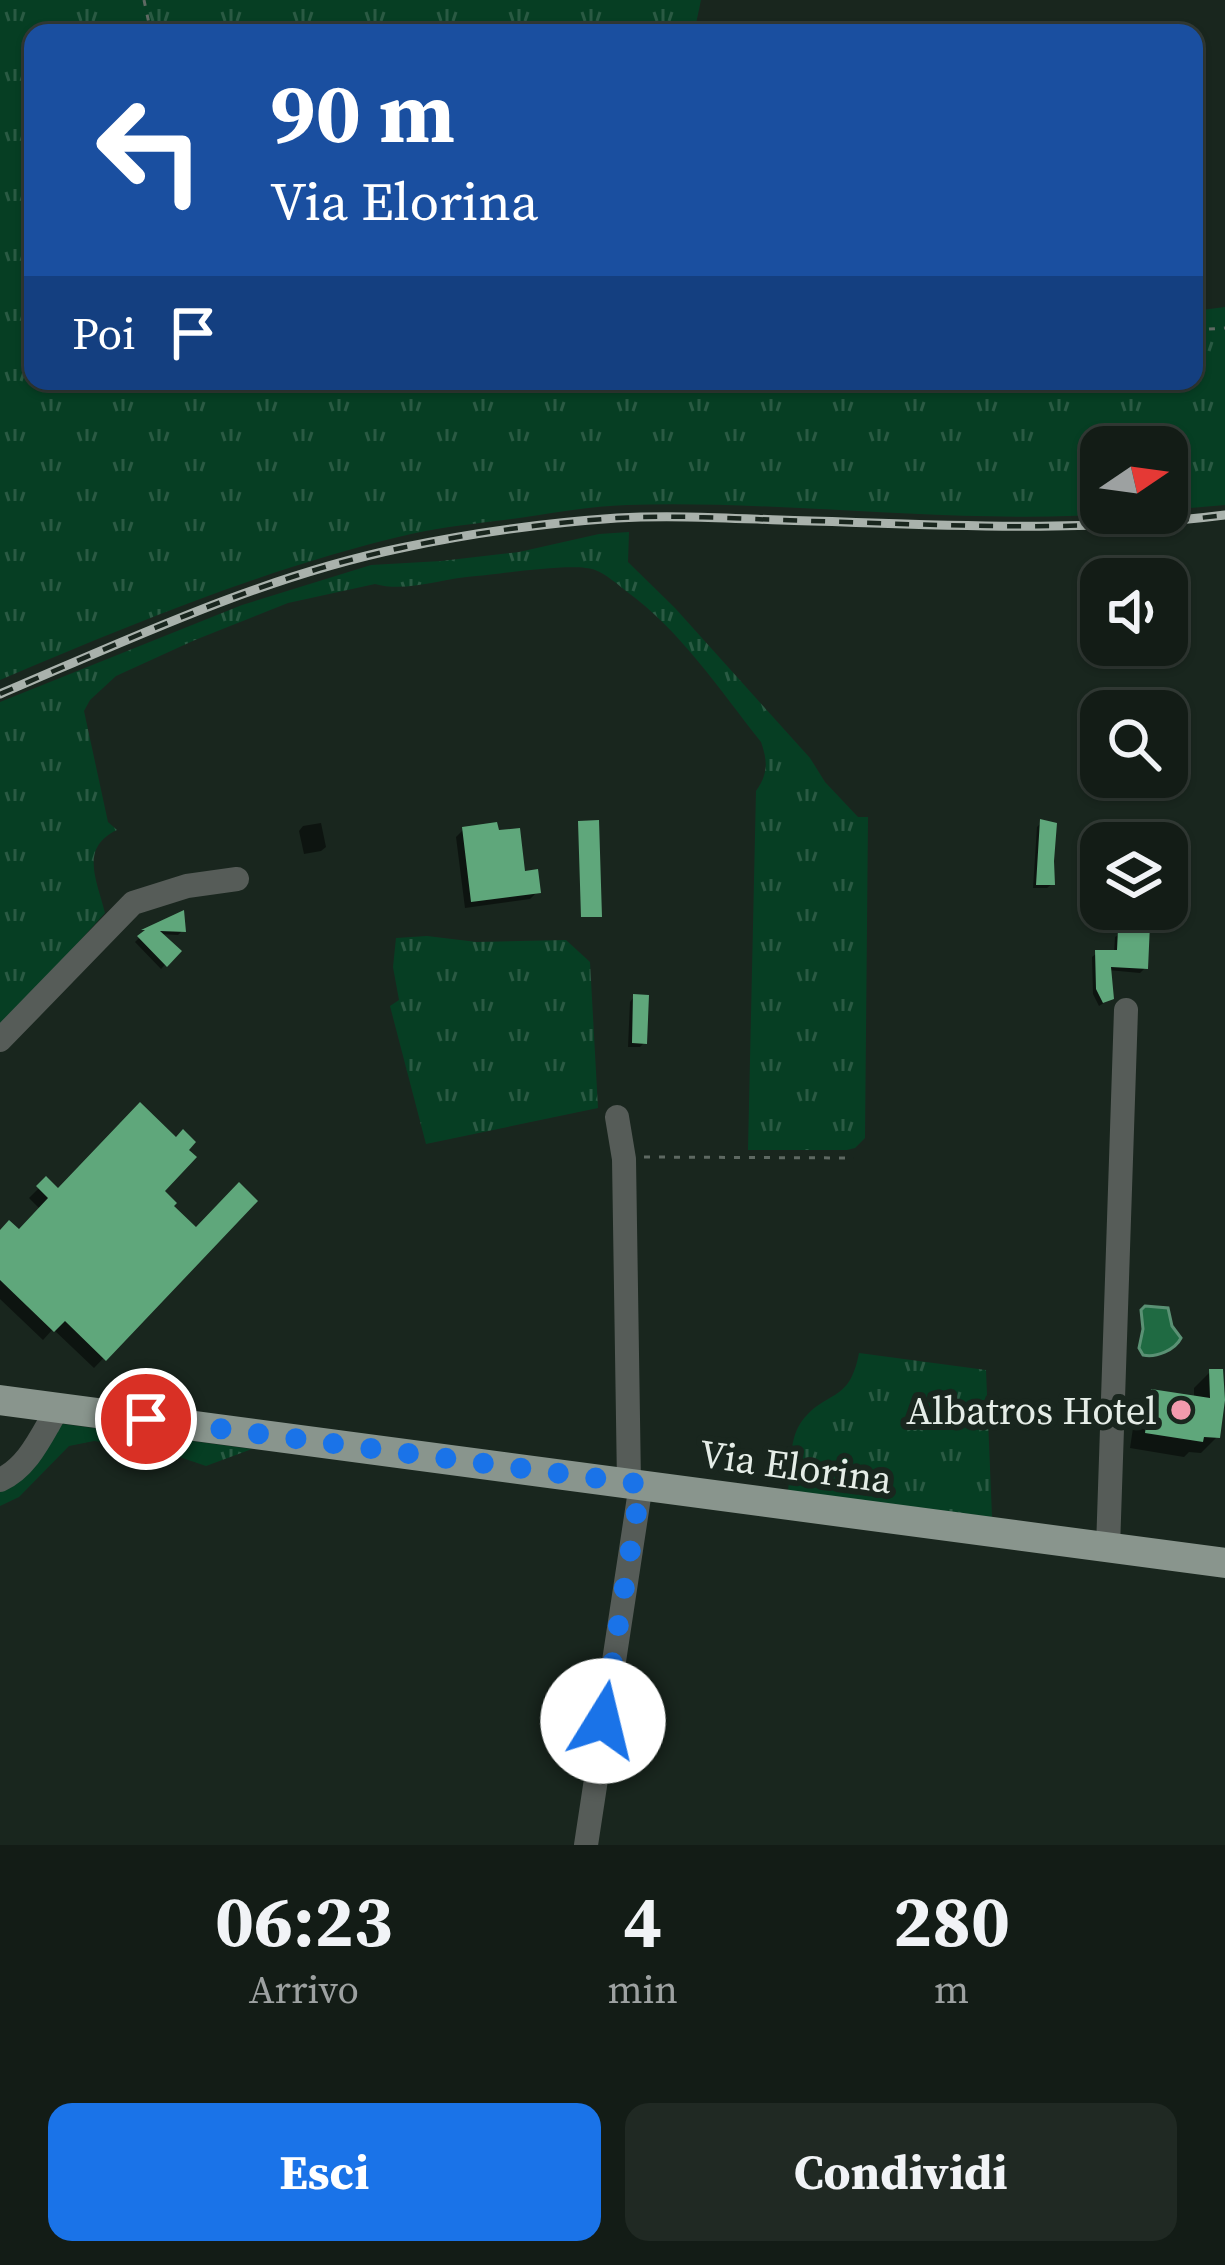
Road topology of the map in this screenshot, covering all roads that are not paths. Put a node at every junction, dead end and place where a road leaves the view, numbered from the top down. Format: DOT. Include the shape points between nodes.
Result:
graph roads {
  1 [pos="236,879"];
  2 [pos="1126,1010"];
  3 [pos="0,1040"];
  4 [pos="617,1117"];
  5 [pos="0,1400"];
  6 [pos="58,1408"];
  7 [pos="0,1480"];
  8 [pos="642,1484"];
  9 [pos="1108,1548"];
  10 [pos="1225,1563"];
  11 [pos="586,1845"];
  12 [pos="595,1845"];
  1 -- 3 [label="street" via="133,903"];
  2 -- 9 [label="street"];
  4 -- 8 [label="street"];
  5 -- 6 [label="main road, Via Elorina"];
  6 -- 7 [label="street" via="27,1459"];
  6 -- 8 [label="main road, Via Elorina"];
  8 -- 9 [label="main road, Via Elorina"];
  8 -- 11 [label="street"];
  8 -- 12 [label="street" via="645,1524"];
  9 -- 10 [label="main road, Via Elorina"];
}
